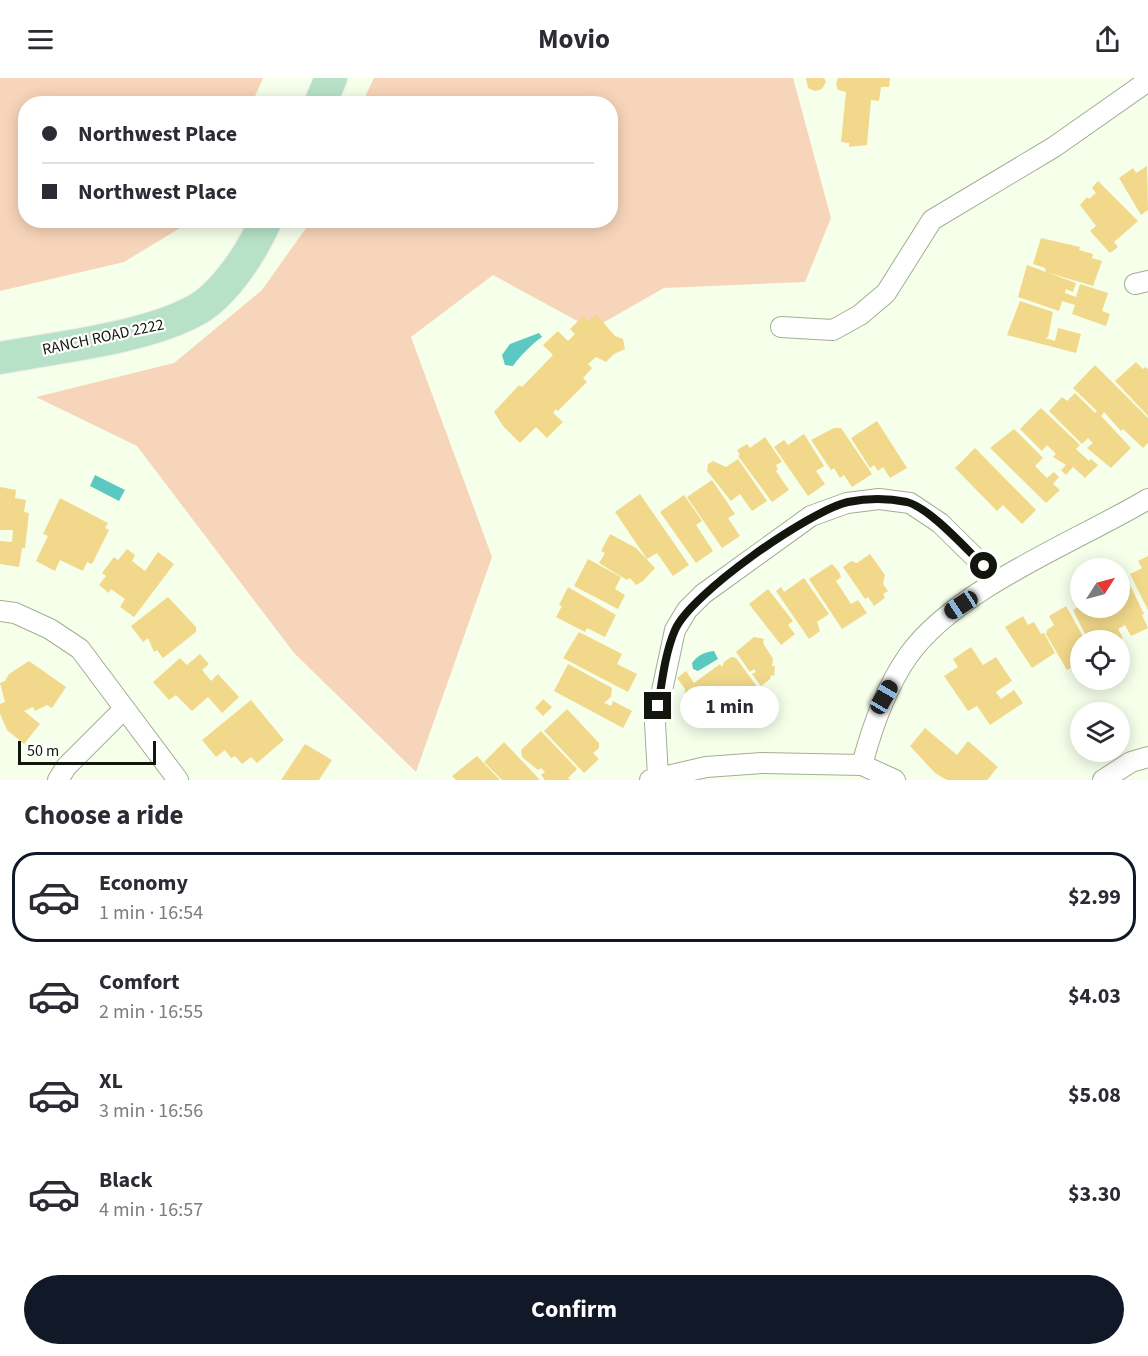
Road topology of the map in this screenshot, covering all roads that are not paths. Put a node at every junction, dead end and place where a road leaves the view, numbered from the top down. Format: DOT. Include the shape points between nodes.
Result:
graph roads {
  1 [pos="331,78"];
  2 [pos="1148,81"];
  3 [pos="323,96"];
  4 [pos="262,228"];
  5 [pos="781,327"];
  6 [pos="0,358"];
  7 [pos="1148,499"];
  8 [pos="998,580"];
  9 [pos="0,610"];
  10 [pos="124,709"];
  11 [pos="1148,757"];
  12 [pos="862,765"];
  13 [pos="654,778"];
  14 [pos="58,780"];
  15 [pos="178,780"];
  16 [pos="895,780"];
  17 [pos="1103,780"];
  1 -- 3 [label="main road"];
  2 -- 5 [label="street" via="1054,147 932,220 886,293 860,315 833,330"];
  4 -- 6 [label="main road, RANCH ROAD 2222" via="231,279 198,309 159,327"];
  7 -- 8 [label="street"];
  8 -- 12 [label="street" via="943,617 908,655 884,697"];
  8 -- 13 [label="street" via="940,523 910,503 879,499 847,503 812,516 703,594 687,610 675,630 655,723"];
  9 -- 10 [label="street" via="50,629 80,649"];
  10 -- 14 [label="street"];
  10 -- 15 [label="street"];
  11 -- 17 [label="street" via="1131,762"];
  12 -- 13 [label="street" via="762,763 705,767"];
  12 -- 16 [label="street"];
}
